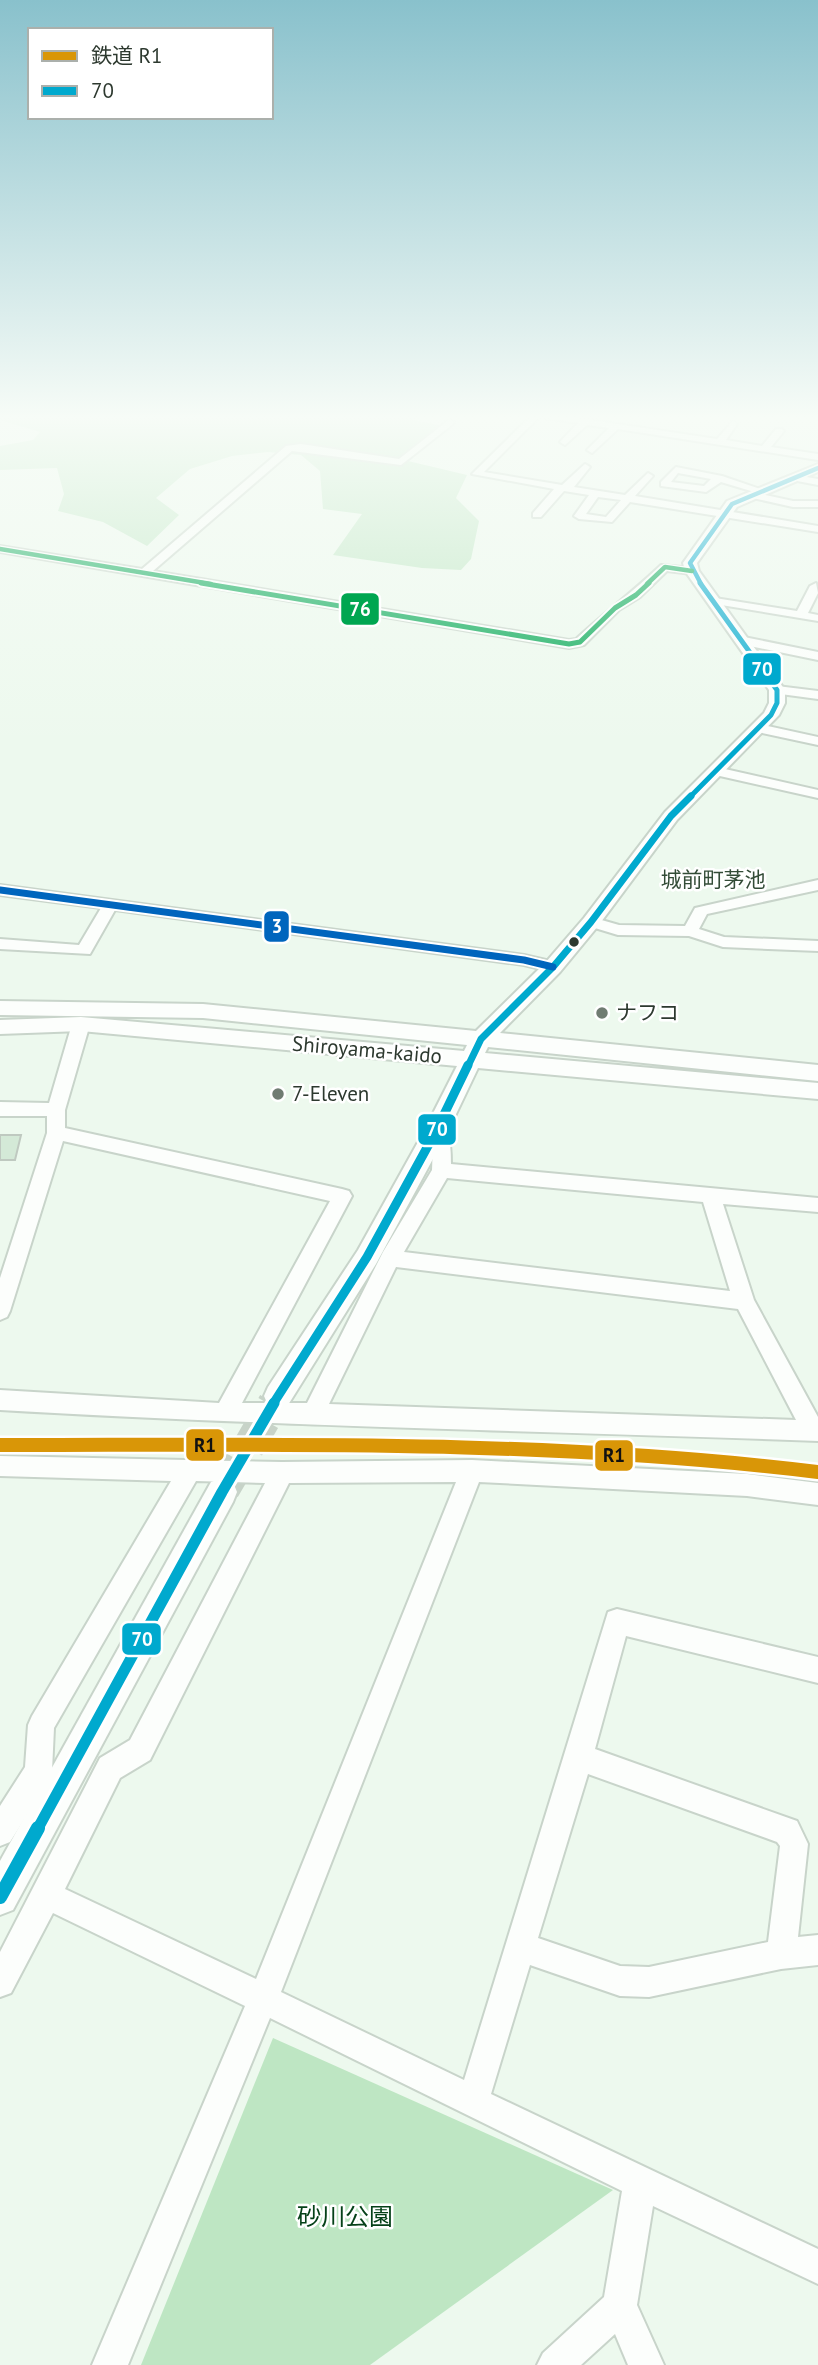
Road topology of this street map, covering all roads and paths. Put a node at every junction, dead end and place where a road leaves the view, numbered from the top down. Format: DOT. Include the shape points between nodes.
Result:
graph roads {
  1 [pos="200,524"];
  2 [pos="716,524"];
  3 [pos="791,524"];
  4 [pos="818,529"];
  5 [pos="0,549"];
  6 [pos="692,571"];
  7 [pos="144,573"];
  8 [pos="816,586"];
  9 [pos="715,601"];
  10 [pos="801,615"];
  11 [pos="818,618"];
  12 [pos="744,641"];
  13 [pos="818,656"];
  14 [pos="777,690"];
  15 [pos="818,695"];
  16 [pos="758,728"];
  17 [pos="818,741"];
  18 [pos="716,771"];
  19 [pos="818,794"];
  20 [pos="818,885"];
  21 [pos="0,890"];
  22 [pos="110,906"];
  23 [pos="591,922"];
  24 [pos="690,931"];
  25 [pos="0,944"];
  26 [pos="818,946"];
  27 [pos="553,967"];
  28 [pos="0,1008"];
  29 [pos="81,1024"];
  30 [pos="0,1027"];
  31 [pos="476,1049"];
  32 [pos="818,1073"];
  33 [pos="818,1091"];
  34 [pos="0,1109"];
  35 [pos="56,1110"];
  36 [pos="56,1133"];
  37 [pos="435,1133"];
  38 [pos="442,1170"];
  39 [pos="710,1194"];
  40 [pos="818,1205"];
  41 [pos="390,1258"];
  42 [pos="744,1301"];
  43 [pos="0,1311"];
  44 [pos="278,1396"];
  45 [pos="0,1400"];
  46 [pos="225,1413"];
  47 [pos="313,1413"];
  48 [pos="815,1431"];
  49 [pos="2,1470"];
  50 [pos="190,1470"];
  51 [pos="472,1471"];
  52 [pos="282,1473"];
  53 [pos="222,1492"];
  54 [pos="818,1494"];
  55 [pos="818,1670"];
  56 [pos="579,1757"];
  57 [pos="0,1832"];
  58 [pos="47,1895"];
  59 [pos="0,1896"];
  60 [pos="521,1947"];
  61 [pos="818,1950"];
  62 [pos="780,1954"];
  63 [pos="0,1982"];
  64 [pos="264,1997"];
  65 [pos="473,2102"];
  66 [pos="640,2184"];
  67 [pos="818,2267"];
  68 [pos="620,2306"];
  69 [pos="110,2365"];
  70 [pos="555,2365"];
  71 [pos="646,2365"];
  1 -- 7 [label="street"];
  2 -- 6 [label="street" via="690,563"];
  3 -- 4 [label="street"];
  5 -- 7 [label="street"];
  6 -- 7 [label="street" via="664,567 580,642 569,644"];
  6 -- 9 [label="street"];
  8 -- 10 [label="street"];
  9 -- 10 [label="street"];
  9 -- 12 [label="street"];
  10 -- 11 [label="street"];
  12 -- 13 [label="street"];
  12 -- 14 [label="street"];
  14 -- 15 [label="street"];
  14 -- 16 [label="street" via="777,703"];
  16 -- 17 [label="street"];
  16 -- 18 [label="street"];
  18 -- 19 [label="street"];
  18 -- 23 [label="street" via="671,816"];
  20 -- 24 [label="street" via="702,911"];
  21 -- 22 [label="street"];
  22 -- 25 [label="street" via="84,950"];
  22 -- 27 [label="street"];
  23 -- 24 [label="street" via="618,930"];
  23 -- 27 [label="street"];
  24 -- 26 [label="street" via="723,942"];
  27 -- 31 [label="street"];
  28 -- 31 [label="street, Shiroyama-kaido" via="203,1011"];
  29 -- 30 [label="street, Shiroyama-kaido"];
  29 -- 31 [label="street, Shiroyama-kaido"];
  29 -- 35 [label="street"];
  31 -- 32 [label="street, Shiroyama-kaido"];
  31 -- 33 [label="street, Shiroyama-kaido"];
  31 -- 37 [label="street"];
  34 -- 35 [label="street"];
  35 -- 36 [label="street"];
  36 -- 43 [label="street"];
  36 -- 46 [label="street" via="342,1196"];
  37 -- 38 [label="street" via="442,1142"];
  37 -- 44 [label="street" via="367,1257"];
  38 -- 39 [label="street"];
  38 -- 41 [label="street"];
  39 -- 40 [label="street"];
  39 -- 42 [label="street"];
  41 -- 42 [label="street"];
  41 -- 47 [label="street"];
  42 -- 48 [label="street"];
  45 -- 46 [label="street"];
  46 -- 47 [label="street"];
  47 -- 48 [label="street"];
  49 -- 50 [label="street"];
  50 -- 52 [label="street"];
  50 -- 57 [label="street" via="41,1725 38,1771"];
  51 -- 52 [label="street"];
  51 -- 54 [label="street" via="747,1485"];
  51 -- 64 [label="street"];
  52 -- 58 [label="street" via="139,1750 110,1768"];
  53 -- 59 [label="street"];
  55 -- 56 [label="street" via="617,1621"];
  56 -- 60 [label="street"];
  56 -- 62 [label="street" via="787,1832 794,1844"];
  58 -- 63 [label="street"];
  58 -- 64 [label="street"];
  60 -- 62 [label="street" via="620,1980 649,1982"];
  60 -- 65 [label="street"];
  61 -- 62 [label="street"];
  64 -- 65 [label="street"];
  64 -- 69 [label="street"];
  65 -- 66 [label="street"];
  66 -- 67 [label="street"];
  66 -- 68 [label="street"];
  68 -- 70 [label="street"];
  68 -- 71 [label="street"];
}
